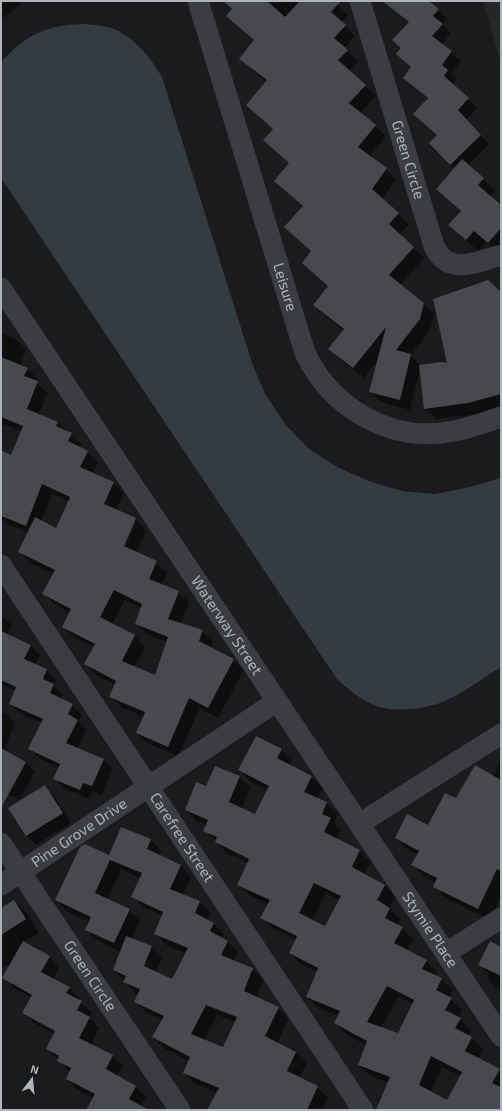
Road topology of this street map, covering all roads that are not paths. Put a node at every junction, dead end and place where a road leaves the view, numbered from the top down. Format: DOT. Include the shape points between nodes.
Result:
graph roads {
  1 [pos="198,1"];
  2 [pos="360,1"];
  3 [pos="501,255"];
  4 [pos="1,288"];
  5 [pos="501,417"];
  6 [pos="1,566"];
  7 [pos="277,700"];
  8 [pos="501,734"];
  9 [pos="148,786"];
  10 [pos="359,824"];
  11 [pos="1,842"];
  12 [pos="21,872"];
  13 [pos="1,885"];
  14 [pos="501,918"];
  15 [pos="446,953"];
  16 [pos="501,1036"];
  17 [pos="180,1110"];
  18 [pos="363,1110"];
  1 -- 5 [label="street, Leisure" via="305,354 322,382 336,398 369,420 412,433 435,434 454,431"];
  2 -- 3 [label="street, Green Circle" via="438,254 447,262 459,266"];
  4 -- 7 [label="street, Waterway Street"];
  6 -- 9 [label="street, Carefree Street"];
  7 -- 9 [label="street, Pine Grove Drive"];
  7 -- 10 [label="street, Waterway Street"];
  8 -- 10 [label="street"];
  9 -- 12 [label="street, Pine Grove Drive"];
  9 -- 18 [label="street, Carefree Street"];
  10 -- 15 [label="street, Stymie Place"];
  11 -- 12 [label="street, Green Circle"];
  12 -- 13 [label="street, Pine Grove Drive"];
  12 -- 17 [label="street, Green Circle"];
  14 -- 15 [label="street"];
  15 -- 16 [label="street, Stymie Place"];
}
